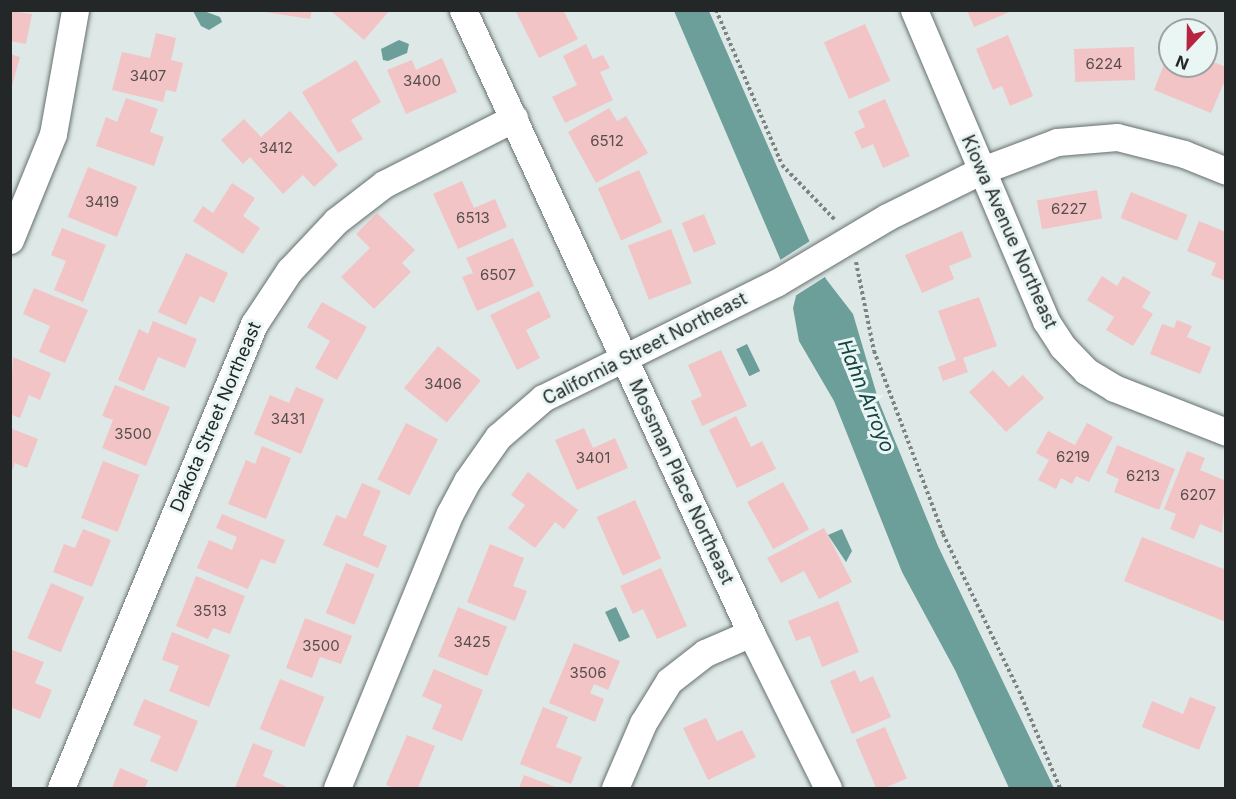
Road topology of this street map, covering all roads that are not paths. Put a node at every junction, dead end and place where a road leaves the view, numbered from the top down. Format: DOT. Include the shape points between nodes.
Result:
graph roads {
  1 [pos="75,10"];
  2 [pos="463,10"];
  3 [pos="914,10"];
  4 [pos="514,118"];
  5 [pos="981,171"];
  6 [pos="1226,171"];
  7 [pos="10,240"];
  8 [pos="623,356"];
  9 [pos="1226,432"];
  10 [pos="751,633"];
  11 [pos="61,789"];
  12 [pos="337,789"];
  13 [pos="615,789"];
  14 [pos="828,789"];
  1 -- 7 [label="street" via="53,134"];
  2 -- 4 [label="street, Mossman Place Northeast"];
  3 -- 5 [label="street, Kiowa Avenue Northeast"];
  4 -- 8 [label="street, Mossman Place Northeast"];
  4 -- 11 [label="street, Dakota Street Northeast" via="384,184 336,221 289,271 254,324"];
  5 -- 6 [label="street, California Street Northeast" via="1057,142 1117,137 1184,154"];
  5 -- 8 [label="street, California Street Northeast" via="848,239 776,283"];
  5 -- 9 [label="street, Kiowa Avenue Northeast" via="1046,321 1062,346 1086,371 1114,388"];
  8 -- 10 [label="street, Mossman Place Northeast"];
  8 -- 12 [label="street, California Street Northeast" via="523,413 498,437 467,481 450,513"];
  10 -- 13 [label="street" via="705,652 669,681 643,723"];
  10 -- 14 [label="street, Mossman Place Northeast"];
}
